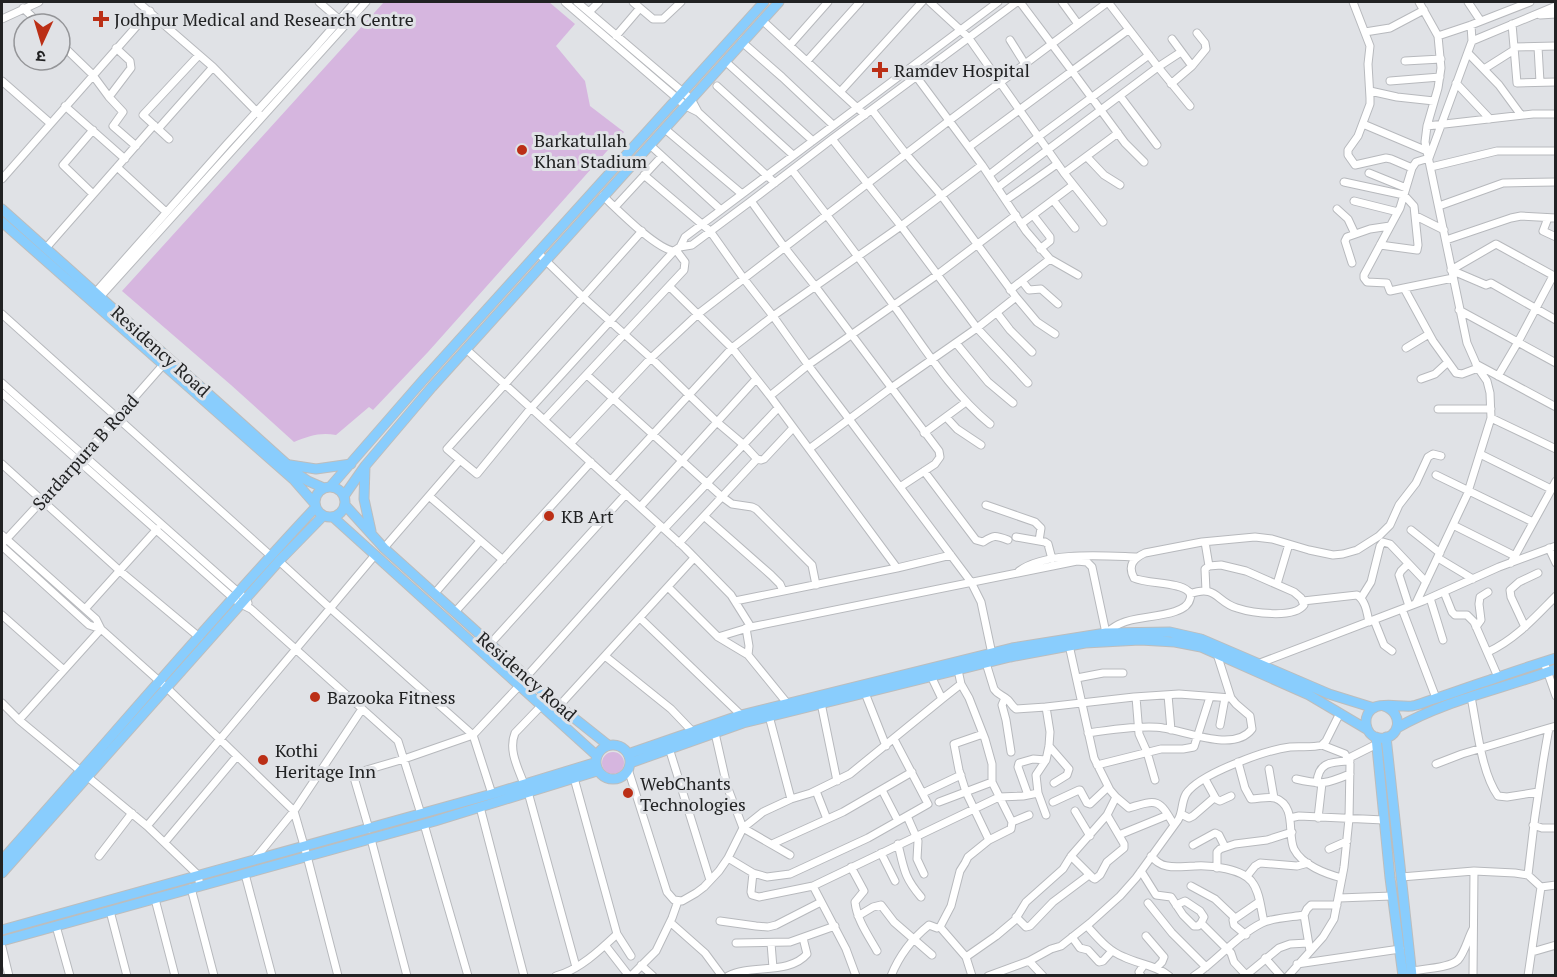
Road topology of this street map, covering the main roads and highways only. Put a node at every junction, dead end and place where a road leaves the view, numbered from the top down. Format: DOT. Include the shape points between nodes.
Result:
graph roads {
  1 [pos="764,2"];
  2 [pos="779,2"];
  3 [pos="2,209"];
  4 [pos="2,222"];
  5 [pos="351,464"];
  6 [pos="287,465"];
  7 [pos="364,466"];
  8 [pos="327,488"];
  9 [pos="345,500"];
  10 [pos="315,506"];
  11 [pos="328,517"];
  12 [pos="372,535"];
  13 [pos="275,559"];
  14 [pos="239,598"];
  15 [pos="1556,658"];
  16 [pos="1551,671"];
  17 [pos="163,685"];
  18 [pos="1379,707"];
  19 [pos="1396,728"];
  20 [pos="1373,737"];
  21 [pos="1386,737"];
  22 [pos="608,745"];
  23 [pos="629,762"];
  24 [pos="596,763"];
  25 [pos="85,774"];
  26 [pos="526,788"];
  27 [pos="2,860"];
  28 [pos="2,873"];
  29 [pos="2,930"];
  30 [pos="2,941"];
  31 [pos="1409,974"];
  1 -- 5 [label="main road"];
  2 -- 7 [label="main road"];
  3 -- 6 [label="main road, Residency Road"];
  4 -- 10 [label="main road, Residency Road" via="294,480"];
  5 -- 6 [label="main road" via="316,469"];
  5 -- 8 [label="main road"];
  6 -- 8 [label="main road, Residency Road" via="308,482"];
  7 -- 9 [label="main road"];
  7 -- 12 [label="main road" via="364,499"];
  8 -- 9 [label="main road" via="338,489"];
  8 -- 10 [label="main road" via="318,493"];
  9 -- 11 [label="main road" via="341,513"];
  9 -- 12 [label="main road, Residency Road"];
  10 -- 11 [label="main road"];
  10 -- 13 [label="main road"];
  11 -- 13 [label="main road"];
  11 -- 24 [label="main road, Residency Road" via="468,638"];
  12 -- 22 [label="main road, Residency Road"];
  13 -- 14 [label="main road"];
  14 -- 17 [label="main road"];
  14 -- 17 [label="main road" via="199,637"];
  15 -- 18 [label="main road" via="1412,706"];
  16 -- 19 [label="main road" via="1471,697"];
  17 -- 25 [label="main road"];
  18 -- 19 [label="main road" via="1393,710"];
  18 -- 20 [label="main road" via="1367,715 1366,725"];
  18 -- 23 [label="main road" via="1329,694 1201,639 1170,632 1106,633 1012,648 741,715 692,731"];
  19 -- 21 [label="main road"];
  20 -- 21 [label="main road"];
  20 -- 23 [label="main road" via="1309,695 1201,647 1140,639 1069,645 931,676 743,723"];
  20 -- 31 [label="main road" via="1400,950"];
  21 -- 31 [label="main road"];
  22 -- 23 [label="main road" via="620,746"];
  22 -- 24 [label="main road" via="603,747"];
  23 -- 24 [label="main road" via="624,776 613,779 607,778"];
  24 -- 26 [label="main road"];
  24 -- 26 [label="main road" via="574,778"];
  25 -- 27 [label="main road"];
  25 -- 28 [label="main road"];
  26 -- 29 [label="main road" via="492,794"];
  26 -- 30 [label="main road" via="424,824"];
}
